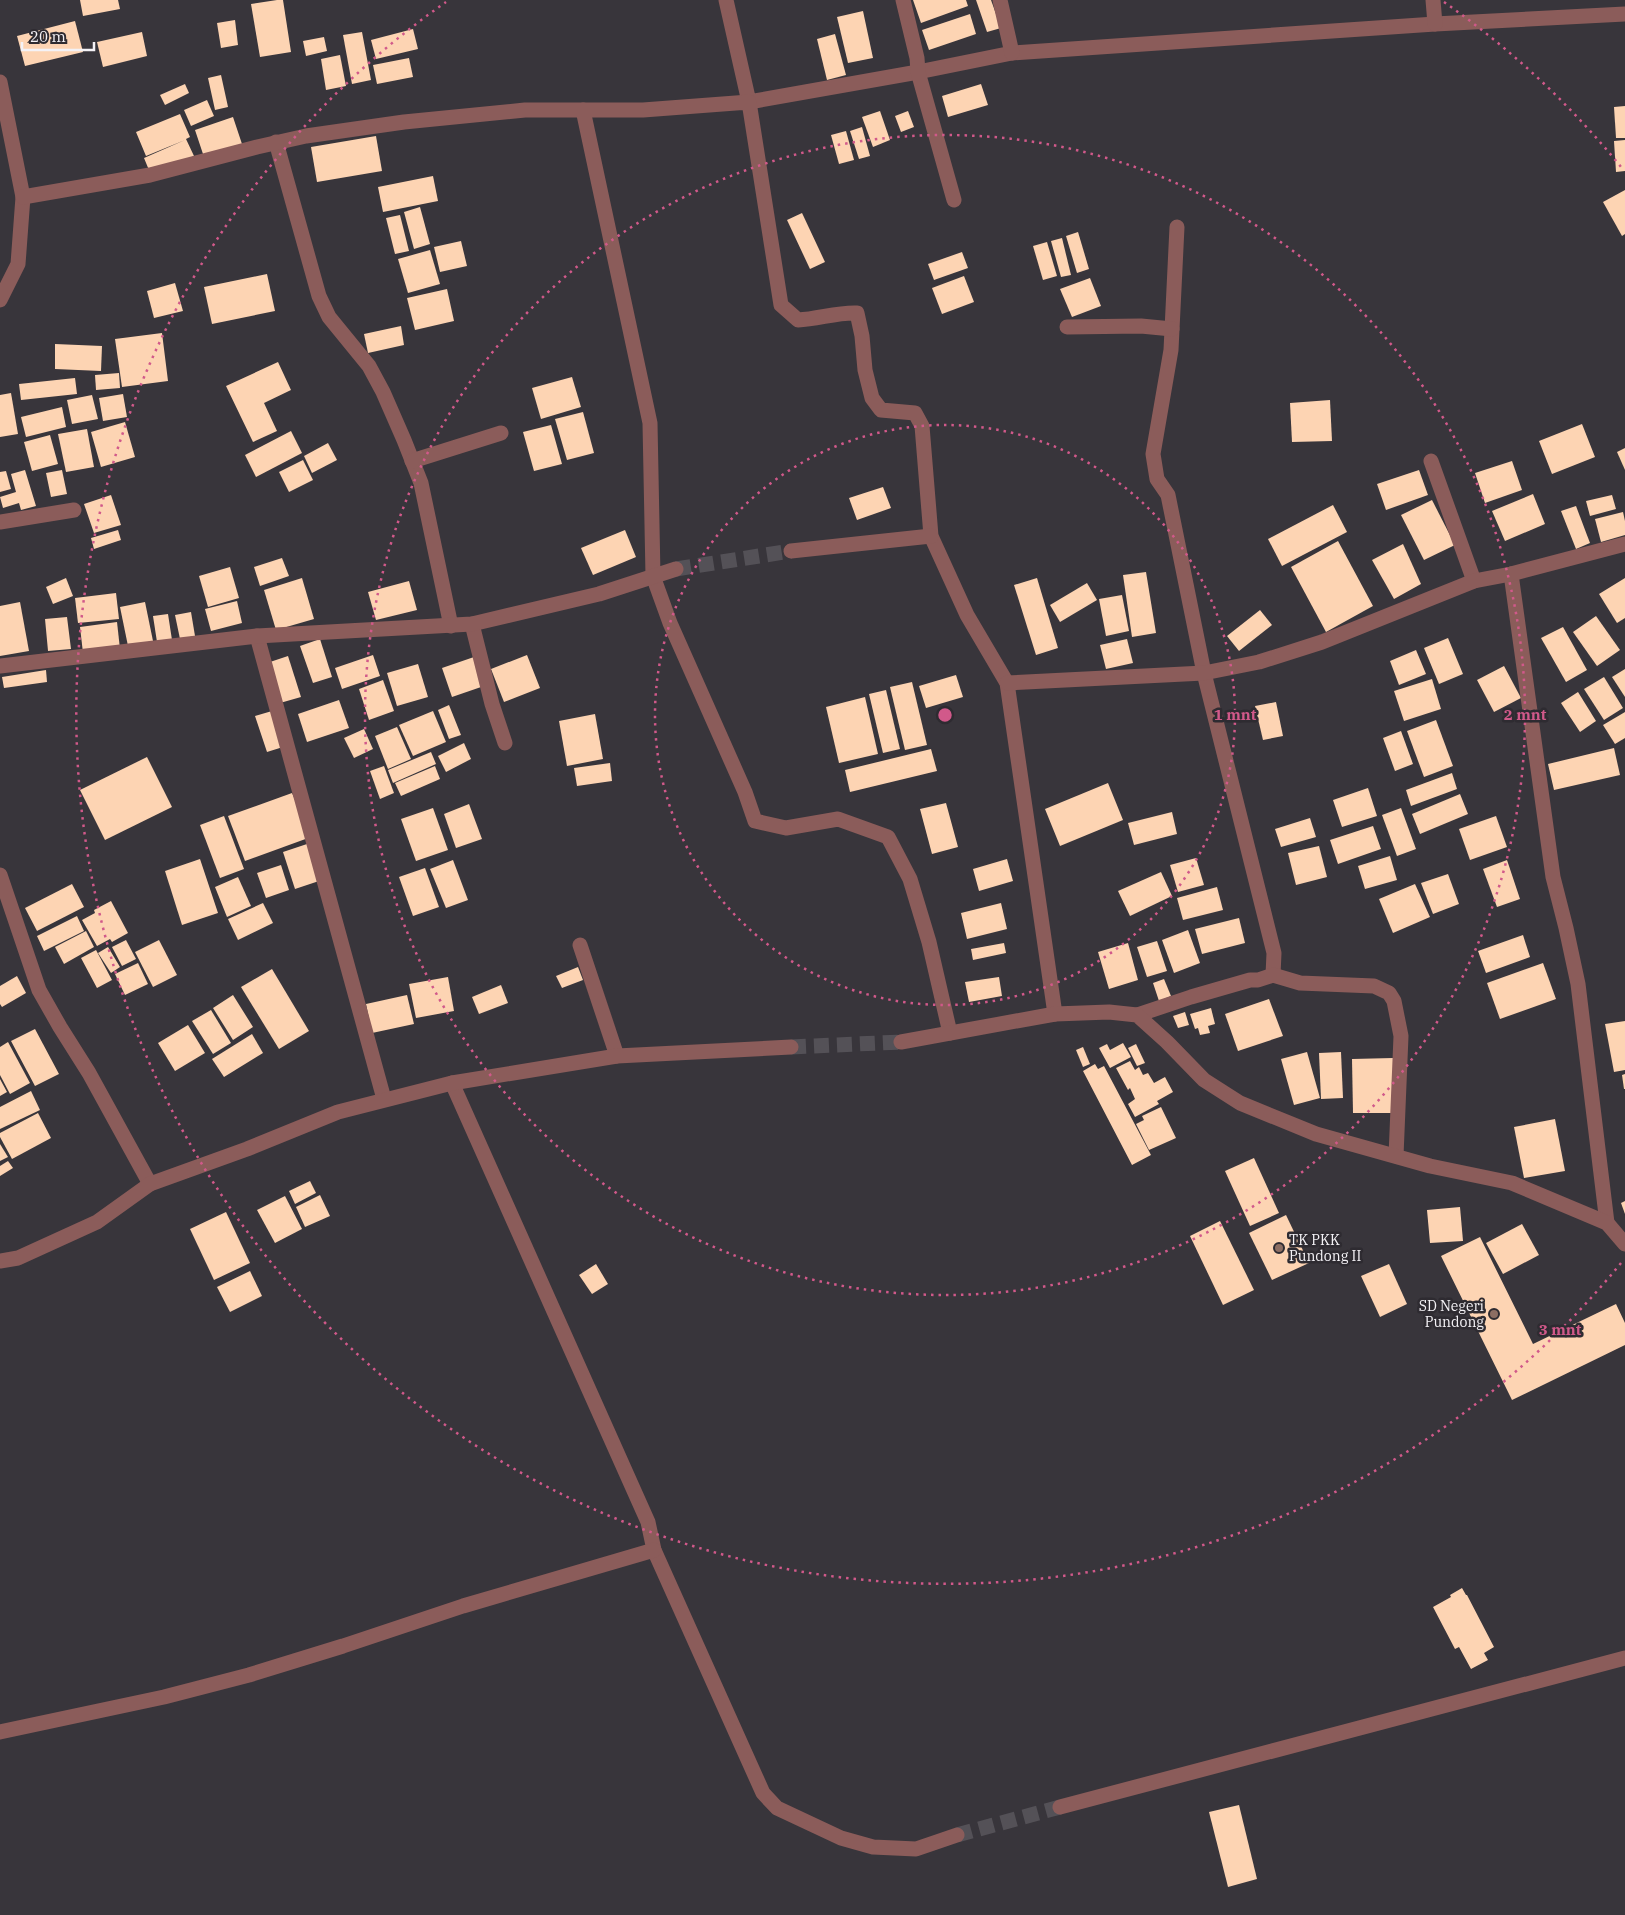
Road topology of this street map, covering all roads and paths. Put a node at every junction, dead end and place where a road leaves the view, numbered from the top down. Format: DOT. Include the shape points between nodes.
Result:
graph roads {
  1 [pos="726,0"];
  2 [pos="903,0"];
  3 [pos="1000,0"];
  4 [pos="1433,0"];
  5 [pos="1625,14"];
  6 [pos="1435,24"];
  7 [pos="1012,53"];
  8 [pos="918,72"];
  9 [pos="0,82"];
  10 [pos="749,102"];
  11 [pos="583,110"];
  12 [pos="276,142"];
  13 [pos="23,197"];
  14 [pos="954,200"];
  15 [pos="1177,227"];
  16 [pos="0,300"];
  17 [pos="1067,327"];
  18 [pos="1172,329"];
  19 [pos="502,433"];
  20 [pos="412,460"];
  21 [pos="1431,461"];
  22 [pos="74,510"];
  23 [pos="0,522"];
  24 [pos="931,536"];
  25 [pos="1625,544"];
  26 [pos="791,551"];
  27 [pos="676,569"];
  28 [pos="1511,574"];
  29 [pos="652,576"];
  30 [pos="1474,581"];
  31 [pos="472,624"];
  32 [pos="451,626"];
  33 [pos="257,636"];
  34 [pos="0,666"];
  35 [pos="1204,673"];
  36 [pos="1007,683"];
  37 [pos="505,742"];
  38 [pos="0,875"];
  39 [pos="580,945"];
  40 [pos="1273,975"];
  41 [pos="1055,1014"];
  42 [pos="1137,1015"];
  43 [pos="950,1033"];
  44 [pos="901,1042"];
  45 [pos="791,1047"];
  46 [pos="617,1056"];
  47 [pos="452,1083"];
  48 [pos="384,1099"];
  49 [pos="1396,1156"];
  50 [pos="150,1184"];
  51 [pos="1607,1223"];
  52 [pos="1625,1244"];
  53 [pos="0,1261"];
  54 [pos="654,1550"];
  55 [pos="1625,1658"];
  56 [pos="0,1732"];
  57 [pos="1060,1807"];
  58 [pos="957,1835"];
  1 -- 10 [label="street"];
  2 -- 8 [label="street"];
  3 -- 7 [label="street"];
  4 -- 6 [label="street"];
  5 -- 6 [label="street"];
  6 -- 7 [label="street"];
  7 -- 8 [label="street"];
  8 -- 10 [label="street"];
  8 -- 14 [label="street"];
  9 -- 13 [label="street"];
  10 -- 11 [label="street" via="643,110"];
  10 -- 24 [label="street" via="781,304 798,320 857,313 872,398 880,410 915,413 922,426"];
  11 -- 12 [label="street" via="525,110 404,122"];
  11 -- 29 [label="street" via="650,423"];
  12 -- 13 [label="street" via="150,175"];
  12 -- 20 [label="street" via="318,296 329,317 368,366 383,392"];
  13 -- 16 [label="street" via="18,264"];
  15 -- 18 [label="street"];
  17 -- 18 [label="street"];
  18 -- 35 [label="street" via="1153,454 1157,479 1168,495"];
  19 -- 20 [label="street"];
  20 -- 32 [label="street" via="421,483"];
  21 -- 30 [label="street"];
  22 -- 23 [label="street"];
  24 -- 26 [label="street"];
  24 -- 36 [label="street" via="967,615"];
  25 -- 28 [label="street"];
  27 -- 29 [label="street"];
  28 -- 30 [label="street"];
  28 -- 51 [label="street" via="1553,876 1578,984"];
  29 -- 31 [label="street" via="599,594"];
  29 -- 43 [label="street" via="755,821 786,828 838,819 888,837 912,888 929,942"];
  30 -- 35 [label="street" via="1322,642 1259,662"];
  31 -- 32 [label="street"];
  31 -- 37 [label="street"];
  32 -- 33 [label="street"];
  33 -- 34 [label="street"];
  33 -- 48 [label="street"];
  35 -- 36 [label="street"];
  35 -- 40 [label="street" via="1274,952"];
  36 -- 41 [label="street"];
  38 -- 50 [label="street" via="39,990"];
  39 -- 46 [label="street"];
  40 -- 42 [label="street" via="1191,996"];
  40 -- 49 [label="street" via="1300,983 1374,986 1389,993 1394,1001 1401,1036"];
  41 -- 42 [label="street" via="1109,1012"];
  41 -- 43 [label="street"];
  42 -- 49 [label="street" via="1204,1080 1240,1103 1316,1134"];
  43 -- 44 [label="street"];
  45 -- 46 [label="street"];
  46 -- 47 [label="street"];
  47 -- 48 [label="street"];
  47 -- 54 [label="street" via="648,1522"];
  48 -- 50 [label="street" via="338,1112"];
  49 -- 51 [label="street" via="1512,1183"];
  50 -- 53 [label="street" via="97,1222 18,1258"];
  51 -- 52 [label="street"];
  54 -- 56 [label="street" via="462,1606 249,1675"];
  54 -- 58 [label="street" via="762,1793 777,1808 841,1838 873,1847 916,1849"];
  55 -- 57 [label="street"];
}
